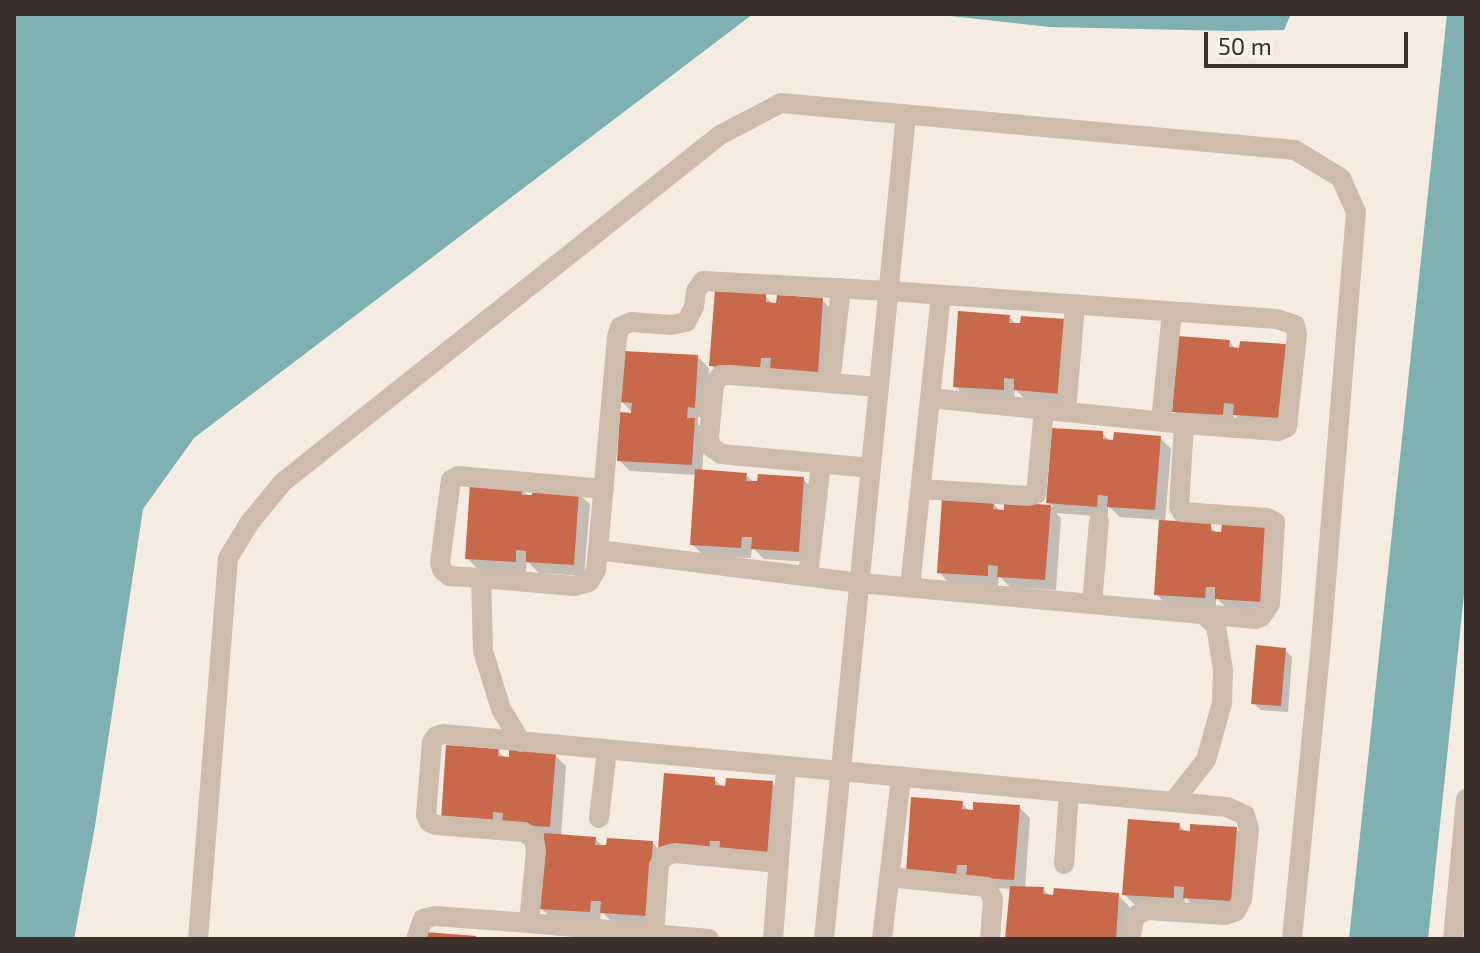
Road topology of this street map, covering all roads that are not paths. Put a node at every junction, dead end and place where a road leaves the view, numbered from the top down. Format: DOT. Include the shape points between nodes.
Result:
graph roads {
  1 [pos="906,115"];
  2 [pos="841,288"];
  3 [pos="889,291"];
  4 [pos="941,295"];
  5 [pos="1075,305"];
  6 [pos="1172,312"];
  7 [pos="830,383"];
  8 [pos="879,387"];
  9 [pos="930,398"];
  10 [pos="1044,410"];
  11 [pos="1066,412"];
  12 [pos="1161,421"];
  13 [pos="1184,424"];
  14 [pos="821,463"];
  15 [pos="871,468"];
  16 [pos="604,489"];
  17 [pos="921,489"];
  18 [pos="1099,521"];
  19 [pos="598,550"];
  20 [pos="808,576"];
  21 [pos="481,578"];
  22 [pos="860,583"];
  23 [pos="910,587"];
  24 [pos="1092,604"];
  25 [pos="1203,614"];
  26 [pos="521,742"];
  27 [pos="607,750"];
  28 [pos="786,768"];
  29 [pos="841,772"];
  30 [pos="901,778"];
  31 [pos="1069,792"];
  32 [pos="1466,799"];
  33 [pos="1173,802"];
  34 [pos="599,818"];
  35 [pos="1463,854"];
  36 [pos="779,863"];
  37 [pos="1064,864"];
  38 [pos="889,877"];
  39 [pos="529,923"];
  40 [pos="550,932"];
  41 [pos="641,935"];
  42 [pos="198,939"];
  43 [pos="416,939"];
  44 [pos="709,939"];
  45 [pos="773,939"];
  46 [pos="824,939"];
  47 [pos="882,939"];
  48 [pos="990,939"];
  49 [pos="1130,939"];
  50 [pos="1292,939"];
  51 [pos="1453,939"];
  1 -- 3 [label="street"];
  1 -- 42 [label="street" via="781,103 720,135 283,482 228,558"];
  1 -- 50 [label="street" via="1295,150 1341,178 1356,212 1326,643"];
  2 -- 3 [label="street"];
  2 -- 7 [label="street"];
  2 -- 16 [label="street" via="703,281 686,322 631,322 620,327"];
  3 -- 4 [label="street"];
  3 -- 8 [label="street"];
  4 -- 5 [label="street"];
  4 -- 9 [label="street"];
  5 -- 6 [label="street"];
  5 -- 11 [label="street"];
  6 -- 12 [label="street"];
  6 -- 13 [label="street" via="1286,320 1295,325 1297,335 1287,427 1278,431"];
  7 -- 8 [label="street"];
  7 -- 14 [label="street" via="721,375 714,384 711,447 721,454"];
  8 -- 15 [label="street"];
  9 -- 10 [label="street"];
  9 -- 17 [label="street"];
  10 -- 11 [label="street"];
  10 -- 17 [label="street" via="1036,494"];
  11 -- 12 [label="street"];
  12 -- 13 [label="street"];
  13 -- 25 [label="street" via="1180,510 1267,518 1276,528 1268,611 1256,619"];
  14 -- 15 [label="street"];
  14 -- 20 [label="street"];
  15 -- 22 [label="street"];
  16 -- 19 [label="street"];
  16 -- 21 [label="street" via="458,476 451,480 440,563 449,576"];
  17 -- 23 [label="street"];
  18 -- 24 [label="street"];
  19 -- 20 [label="street"];
  19 -- 21 [label="street" via="589,582 574,586"];
  20 -- 22 [label="street"];
  21 -- 26 [label="street" via="483,651 501,709"];
  22 -- 23 [label="street"];
  22 -- 29 [label="street"];
  23 -- 24 [label="street"];
  24 -- 25 [label="street"];
  25 -- 33 [label="street" via="1216,626 1222,703 1206,760"];
  26 -- 27 [label="street"];
  26 -- 39 [label="street" via="436,736 426,815 436,825 524,832 534,839"];
  27 -- 28 [label="street"];
  27 -- 34 [label="street"];
  28 -- 29 [label="street"];
  28 -- 36 [label="street"];
  29 -- 30 [label="street"];
  29 -- 46 [label="street"];
  30 -- 31 [label="street"];
  30 -- 38 [label="street"];
  31 -- 33 [label="street"];
  31 -- 37 [label="street"];
  32 -- 35 [label="street"];
  33 -- 49 [label="street" via="1227,807 1245,815 1249,829 1242,899 1230,914 1147,910 1135,916"];
  35 -- 51 [label="street"];
  36 -- 41 [label="street" via="669,853 659,865"];
  36 -- 45 [label="street"];
  38 -- 47 [label="street"];
  38 -- 48 [label="street" via="987,887 993,899"];
  39 -- 40 [label="street"];
  39 -- 43 [label="street" via="435,916 423,919"];
  40 -- 41 [label="street"];
  41 -- 44 [label="street"];
}
